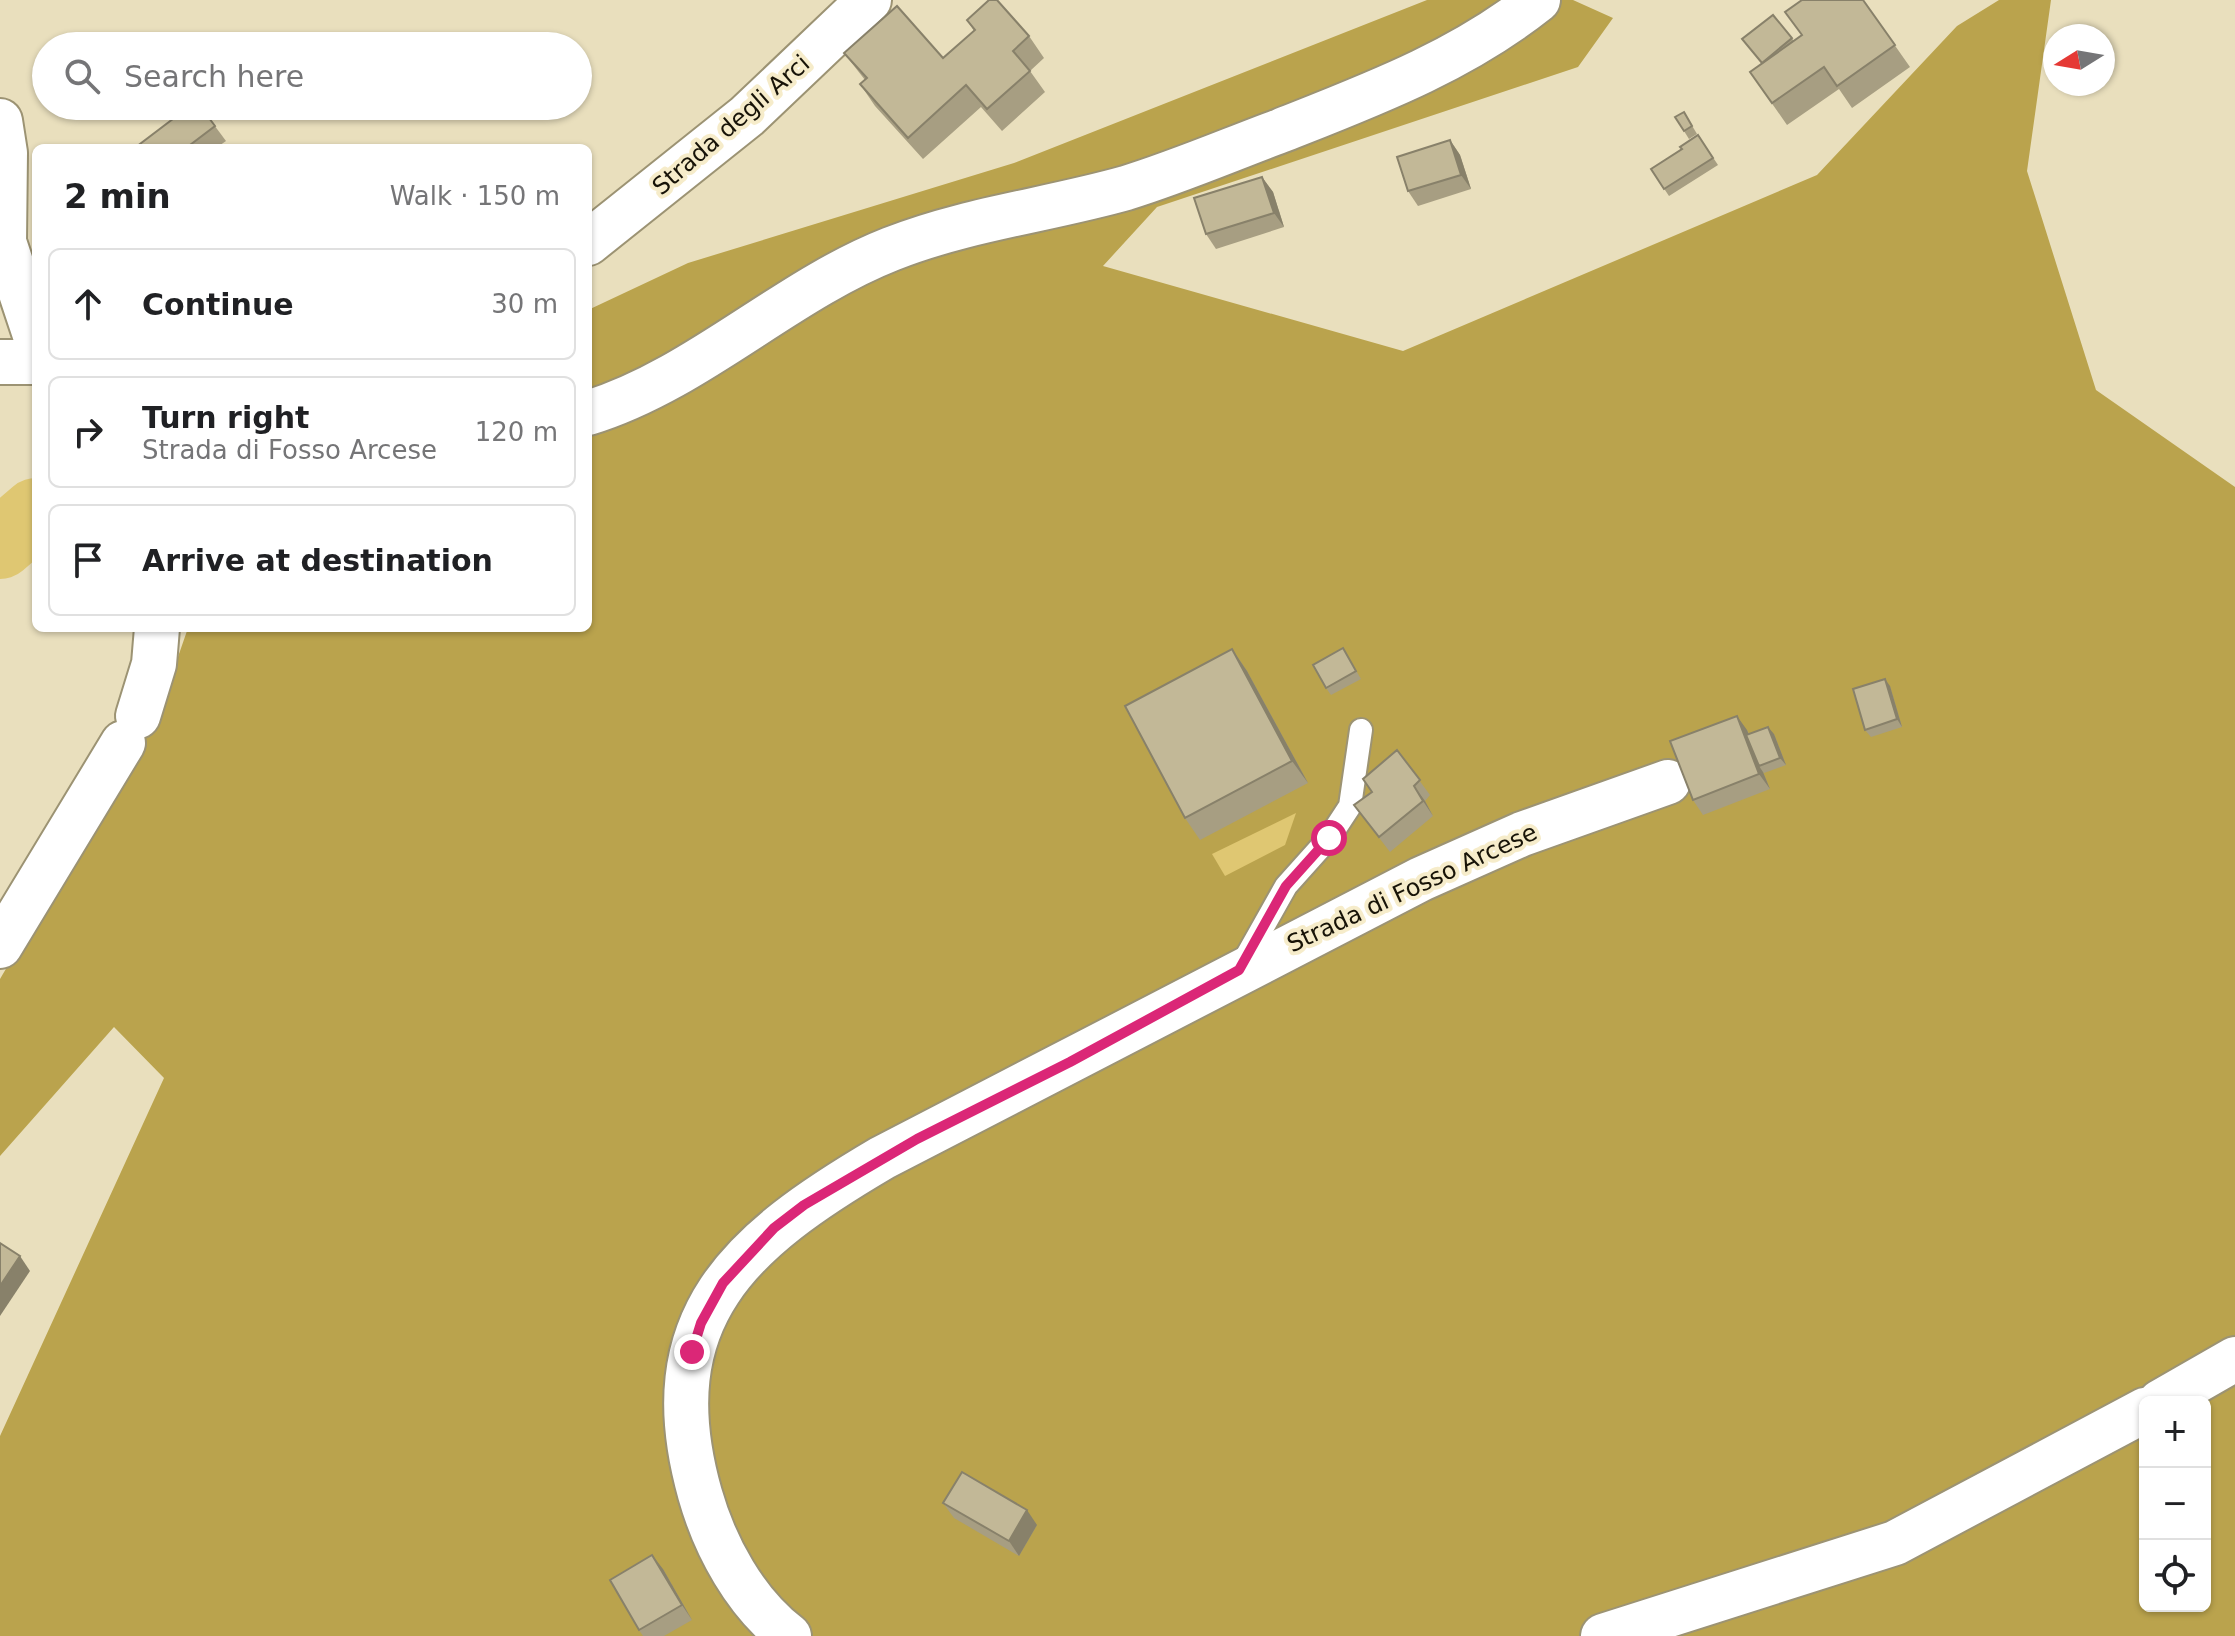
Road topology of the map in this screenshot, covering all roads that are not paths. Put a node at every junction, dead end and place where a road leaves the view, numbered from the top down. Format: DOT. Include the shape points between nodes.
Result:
graph roads {
  1 [pos="869,0"];
  2 [pos="1538,0"];
  3 [pos="0,121"];
  4 [pos="592,240"];
  5 [pos="1,246"];
  6 [pos="32,327"];
  7 [pos="0,362"];
  8 [pos="32,362"];
  9 [pos="592,411"];
  10 [pos="157,632"];
  11 [pos="1361,730"];
  12 [pos="1668,782"];
  13 [pos="0,946"];
  14 [pos="1239,970"];
  15 [pos="2235,1359"];
  16 [pos="2170,1396"];
  17 [pos="2139,1413"];
  18 [pos="789,1636"];
  19 [pos="1603,1636"];
  1 -- 4 [label="street, Strada degli Arci" via="747,116"];
  2 -- 9 [label="street" via="1439,65 1210,158 1126,187 950,230 866,259 791,298 658,382"];
  3 -- 5 [label="street" via="5,153"];
  5 -- 6 [label="street"];
  7 -- 8 [label="street"];
  10 -- 13 [label="street" via="154,664 130,730"];
  11 -- 14 [label="lane" via="1350,806 1286,886"];
  12 -- 14 [label="street, Strada di Fosso Arcese" via="1466,858"];
  14 -- 18 [label="street, Strada di Fosso Arcese" via="830,1188 774,1228 723,1283 701,1323 689,1364 689,1453 708,1521 728,1561 753,1600"];
  15 -- 16 [label="street"];
  17 -- 19 [label="street" via="1895,1543"];
}
